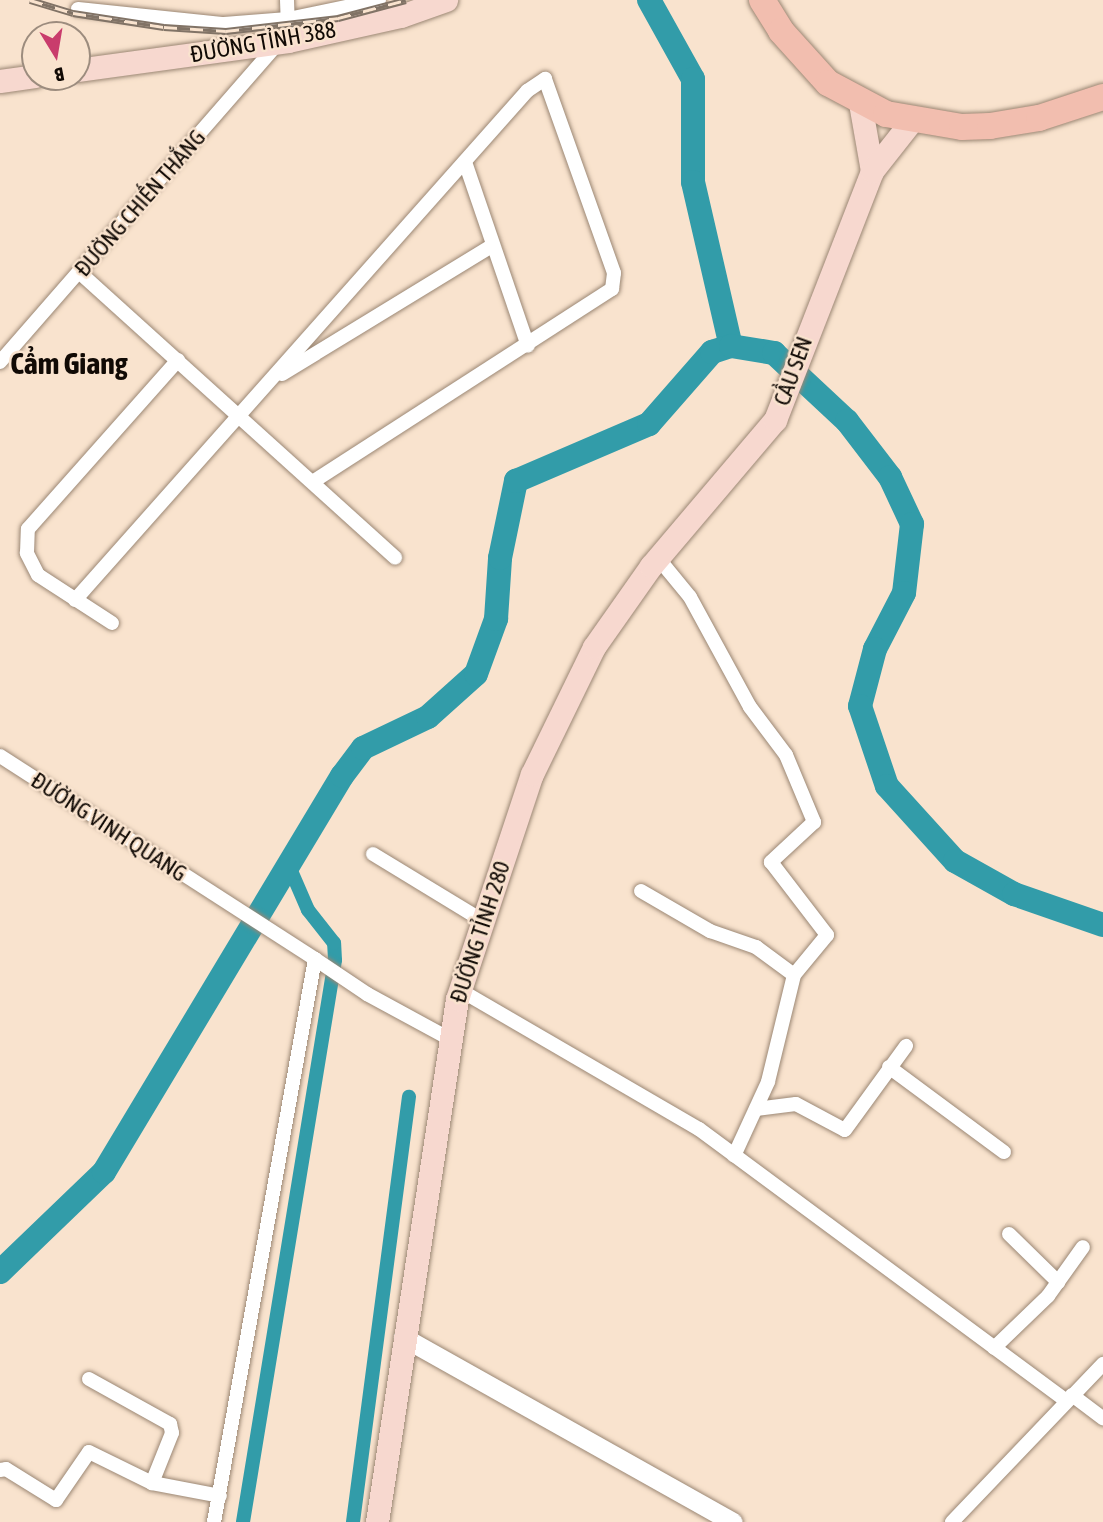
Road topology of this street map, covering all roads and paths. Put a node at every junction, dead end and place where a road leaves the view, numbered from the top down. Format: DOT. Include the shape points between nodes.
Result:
graph roads {
  1 [pos="287,0"];
  2 [pos="379,0"];
  3 [pos="446,0"];
  4 [pos="762,0"];
  5 [pos="78,9"];
  6 [pos="285,34"];
  7 [pos="91,68"];
  8 [pos="21,78"];
  9 [pos="0,81"];
  10 [pos="1103,97"];
  11 [pos="860,103"];
  12 [pos="913,119"];
  13 [pos="464,162"];
  14 [pos="872,171"];
  15 [pos="493,245"];
  16 [pos="79,272"];
  17 [pos="528,346"];
  18 [pos="178,360"];
  19 [pos="0,362"];
  20 [pos="270,382"];
  21 [pos="240,416"];
  22 [pos="776,419"];
  23 [pos="313,482"];
  24 [pos="395,558"];
  25 [pos="658,558"];
  26 [pos="75,600"];
  27 [pos="112,623"];
  28 [pos="0,756"];
  29 [pos="373,855"];
  30 [pos="641,891"];
  31 [pos="483,921"];
  32 [pos="315,959"];
  33 [pos="794,975"];
  34 [pos="460,990"];
  35 [pos="450,1039"];
  36 [pos="906,1046"];
  37 [pos="889,1067"];
  38 [pos="756,1109"];
  39 [pos="1004,1153"];
  40 [pos="734,1156"];
  41 [pos="1009,1234"];
  42 [pos="1083,1247"];
  43 [pos="1058,1282"];
  44 [pos="403,1337"];
  45 [pos="994,1348"];
  46 [pos="1103,1364"];
  47 [pos="89,1378"];
  48 [pos="1069,1398"];
  49 [pos="1103,1418"];
  50 [pos="0,1470"];
  51 [pos="152,1483"];
  52 [pos="220,1496"];
  53 [pos="214,1522"];
  54 [pos="377,1522"];
  55 [pos="733,1522"];
  56 [pos="952,1522"];
  1 -- 6 [label="street"];
  2 -- 6 [label="street"];
  3 -- 6 [label="main road, ĐƯỜNG TỈNH 388" via="401,16"];
  4 -- 11 [label="highway" via="808,64"];
  5 -- 6 [label="street"];
  6 -- 7 [label="main road, ĐƯỜNG TỈNH 388"];
  6 -- 16 [label="street, ĐƯỜNG CHIẾN THẮNG"];
  8 -- 9 [label="main road"];
  10 -- 12 [label="highway" via="1040,118 1000,125 962,127"];
  11 -- 12 [label="highway"];
  11 -- 14 [label="main road"];
  12 -- 14 [label="main road"];
  13 -- 15 [label="street"];
  13 -- 17 [label="street" via="527,91 545,79 615,282 602,299"];
  13 -- 20 [label="street"];
  14 -- 22 [label="main road, CẦU SEN"];
  15 -- 17 [label="street"];
  15 -- 20 [label="street"];
  16 -- 18 [label="street"];
  16 -- 19 [label="street, ĐƯỜNG CHIẾN THẮNG"];
  17 -- 23 [label="street"];
  18 -- 21 [label="street"];
  18 -- 26 [label="street" via="28,528 27,553 34,569"];
  20 -- 21 [label="street"];
  21 -- 23 [label="street"];
  21 -- 26 [label="street"];
  22 -- 25 [label="main road, ĐƯỜNG TỈNH 280"];
  23 -- 24 [label="street"];
  25 -- 31 [label="main road, ĐƯỜNG TỈNH 280" via="594,647 532,774"];
  25 -- 33 [label="street" via="690,597 750,706 786,755 814,822 771,862 827,935"];
  26 -- 27 [label="street"];
  28 -- 32 [label="street, ĐƯỜNG VINH QUANG"];
  29 -- 31 [label="street"];
  30 -- 33 [label="street" via="710,931 756,947"];
  31 -- 34 [label="main road, ĐƯỜNG TỈNH 280"];
  32 -- 35 [label="street, ĐƯỜNG VINH QUANG" via="367,994"];
  32 -- 52 [label="street"];
  33 -- 38 [label="street" via="768,1082"];
  34 -- 35 [label="main road, ĐƯỜNG TỈNH 280"];
  34 -- 40 [label="street" via="699,1129"];
  35 -- 44 [label="main road, ĐƯỜNG TỈNH 280"];
  36 -- 37 [label="street"];
  37 -- 38 [label="street" via="845,1130 796,1104"];
  37 -- 39 [label="street"];
  38 -- 40 [label="street"];
  40 -- 45 [label="street"];
  41 -- 43 [label="street"];
  42 -- 43 [label="street"];
  43 -- 45 [label="street"];
  44 -- 54 [label="main road, ĐƯỜNG TỈNH 280"];
  44 -- 55 [label="street"];
  45 -- 48 [label="street"];
  46 -- 48 [label="street"];
  47 -- 51 [label="street" via="170,1424 172,1433"];
  48 -- 49 [label="street"];
  48 -- 56 [label="street"];
  50 -- 51 [label="street" via="6,1469 56,1500 89,1452"];
  51 -- 52 [label="street"];
  52 -- 53 [label="street"];
}
